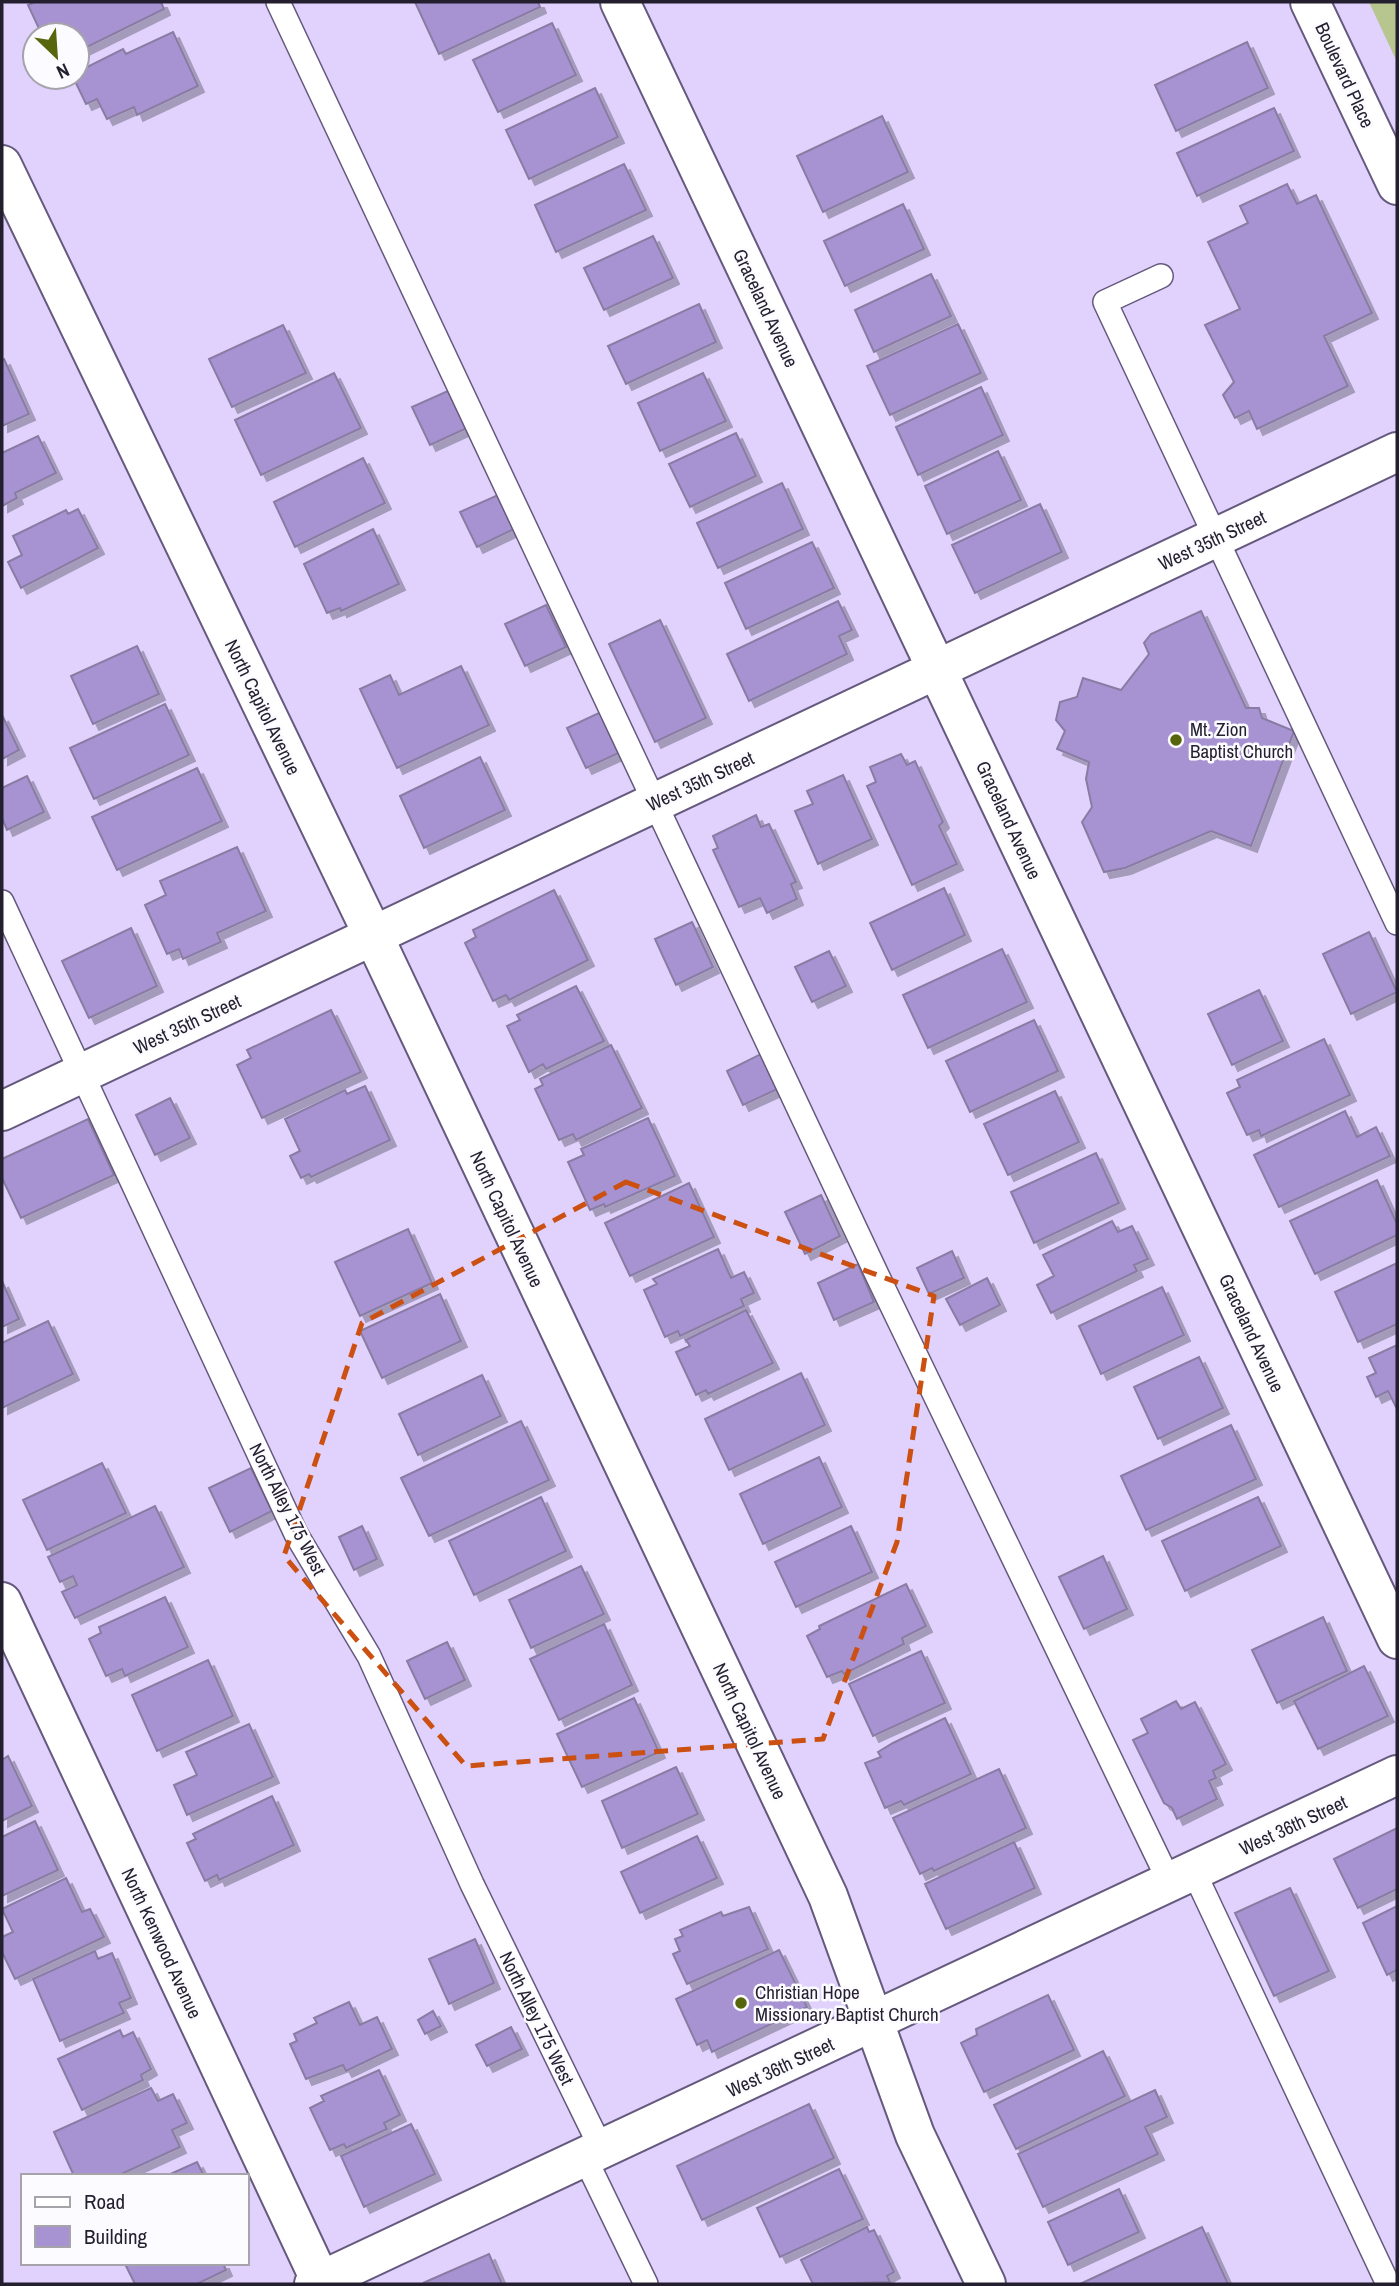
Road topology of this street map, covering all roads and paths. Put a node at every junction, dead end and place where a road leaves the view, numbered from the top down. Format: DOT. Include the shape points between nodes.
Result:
graph roads {
  1 [pos="278,2"];
  2 [pos="620,2"];
  3 [pos="1310,2"];
  4 [pos="2,165"];
  5 [pos="1397,185"];
  6 [pos="1161,276"];
  7 [pos="1397,452"];
  8 [pos="1215,538"];
  9 [pos="938,669"];
  10 [pos="657,802"];
  11 [pos="2,902"];
  12 [pos="1397,923"];
  13 [pos="373,935"];
  14 [pos="82,1073"];
  15 [pos="2,1111"];
  16 [pos="2,1602"];
  17 [pos="1397,1639"];
  18 [pos="1397,1775"];
  19 [pos="1182,1878"];
  20 [pos="875,2023"];
  21 [pos="593,2154"];
  22 [pos="319,2283"];
  23 [pos="646,2284"];
  24 [pos="986,2284"];
  25 [pos="1388,2284"];
  1 -- 10 [label="lane"];
  2 -- 9 [label="street, Graceland Avenue"];
  3 -- 5 [label="street, Boulevard Place"];
  4 -- 13 [label="street, North Capitol Avenue"];
  6 -- 8 [label="lane" via="1105,302"];
  7 -- 8 [label="street, West 35th Street"];
  8 -- 9 [label="street, West 35th Street"];
  8 -- 12 [label="lane"];
  9 -- 10 [label="street, West 35th Street"];
  9 -- 17 [label="street, Graceland Avenue"];
  10 -- 13 [label="street, West 35th Street"];
  10 -- 19 [label="lane" via="879,1279"];
  11 -- 14 [label="lane, North Alley 175 West"];
  13 -- 14 [label="street, West 35th Street"];
  13 -- 20 [label="street, North Capitol Avenue" via="828,1896"];
  14 -- 15 [label="street, West 35th Street"];
  14 -- 21 [label="lane, North Alley 175 West" via="296,1534 369,1656"];
  16 -- 22 [label="street, North Kenwood Avenue"];
  18 -- 19 [label="street, West 36th Street"];
  19 -- 20 [label="street, West 36th Street"];
  19 -- 25 [label="lane"];
  20 -- 21 [label="street, West 36th Street"];
  20 -- 24 [label="street, North Capitol Avenue" via="915,2135"];
  21 -- 22 [label="street, West 36th Street"];
  21 -- 23 [label="lane, North Alley 175 West"];
}
